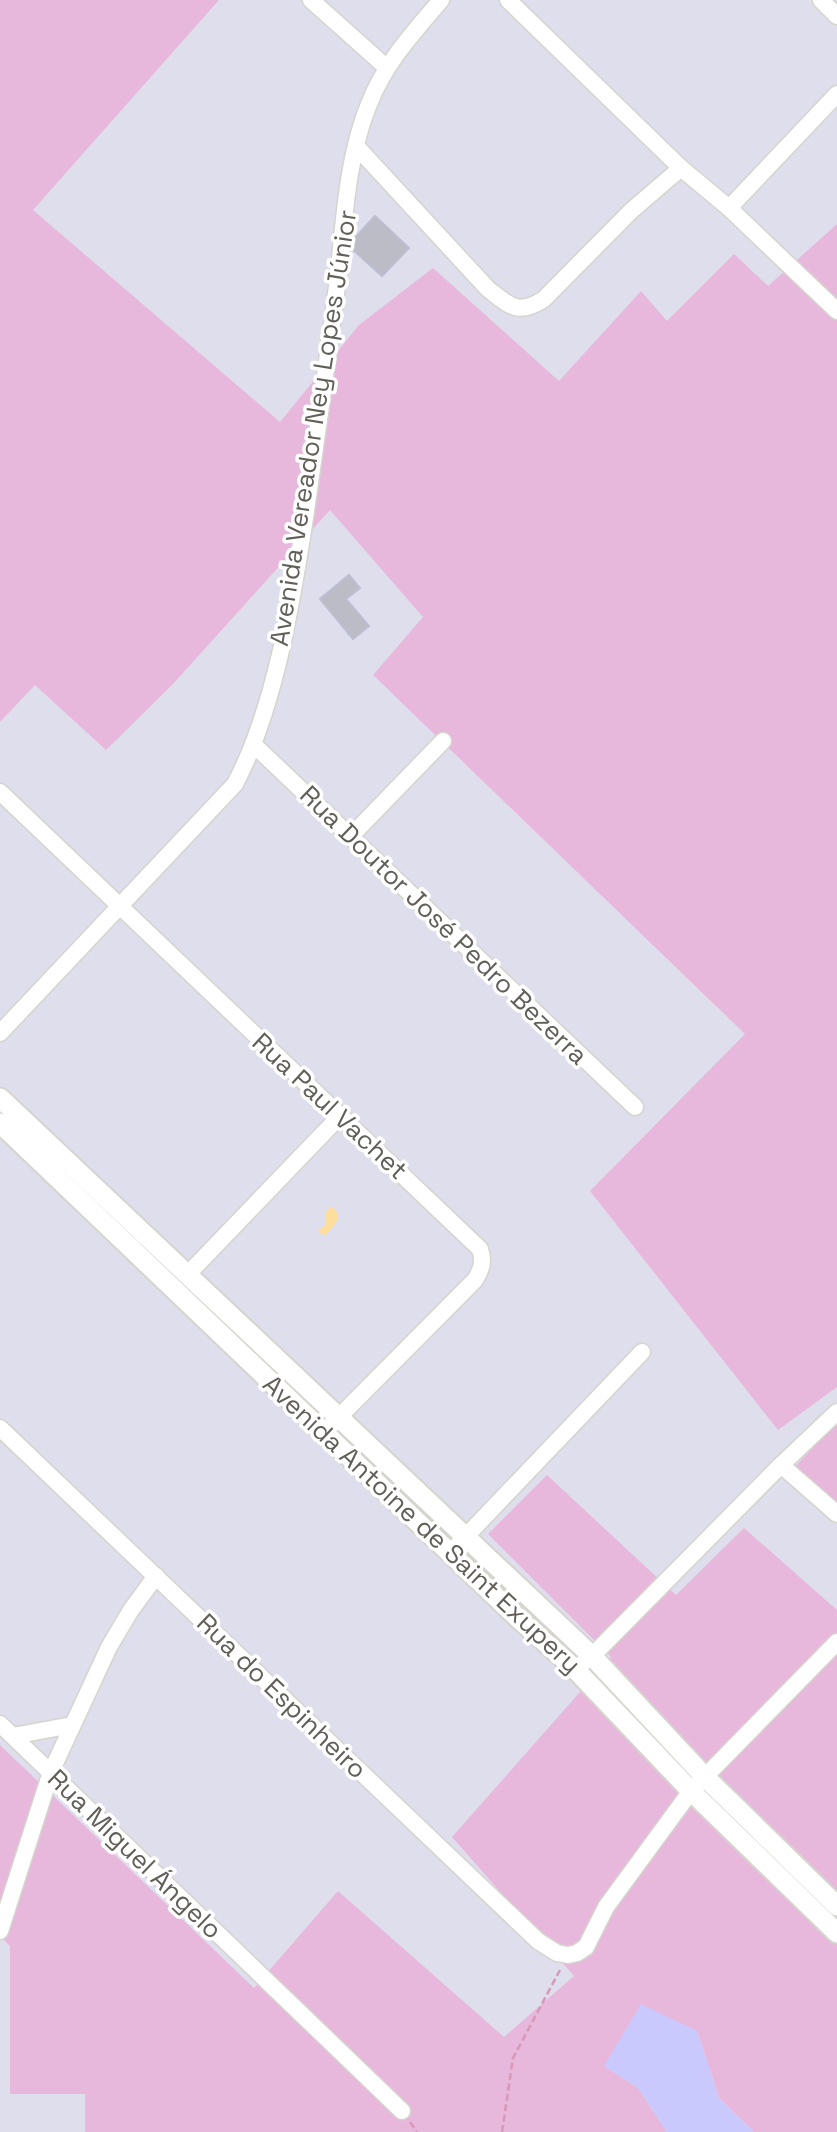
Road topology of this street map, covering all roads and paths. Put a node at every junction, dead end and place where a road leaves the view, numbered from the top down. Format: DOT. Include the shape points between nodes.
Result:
graph roads {
  1 [pos="312,0"];
  2 [pos="441,0"];
  3 [pos="508,0"];
  4 [pos="821,0"];
  5 [pos="837,16"];
  6 [pos="386,67"];
  7 [pos="837,94"];
  8 [pos="356,146"];
  9 [pos="681,168"];
  10 [pos="729,208"];
  11 [pos="837,311"];
  12 [pos="443,741"];
  13 [pos="253,744"];
  14 [pos="0,792"];
  15 [pos="351,836"];
  16 [pos="120,908"];
  17 [pos="0,1033"];
  18 [pos="0,1098"];
  19 [pos="635,1107"];
  20 [pos="340,1116"];
  21 [pos="0,1123"];
  22 [pos="188,1275"];
  23 [pos="642,1352"];
  24 [pos="837,1412"];
  25 [pos="331,1426"];
  26 [pos="0,1429"];
  27 [pos="781,1465"];
  28 [pos="837,1514"];
  29 [pos="465,1538"];
  30 [pos="450,1553"];
  31 [pos="156,1576"];
  32 [pos="837,1642"];
  33 [pos="592,1657"];
  34 [pos="575,1669"];
  35 [pos="0,1724"];
  36 [pos="72,1725"];
  37 [pos="13,1736"];
  38 [pos="51,1772"];
  39 [pos="698,1784"];
  40 [pos="837,1906"];
  41 [pos="0,1931"];
  42 [pos="837,1933"];
  43 [pos="568,1955"];
  44 [pos="402,2111"];
  45 [pos="502,2132"];
  1 -- 6 [label="street"];
  2 -- 6 [label="street, Avenida Vereador Ney Lopes Júnior"];
  3 -- 9 [label="street"];
  4 -- 5 [label="street"];
  6 -- 8 [label="street, Avenida Vereador Ney Lopes Júnior"];
  7 -- 10 [label="street"];
  8 -- 9 [label="street" via="488,289 521,309 544,299"];
  8 -- 13 [label="street, Avenida Vereador Ney Lopes Júnior" via="295,583"];
  9 -- 10 [label="street"];
  10 -- 11 [label="street"];
  12 -- 15 [label="street"];
  13 -- 15 [label="street, Rua Doutor José Pedro Bezerra"];
  13 -- 16 [label="street, Avenida Vereador Ney Lopes Júnior" via="235,784"];
  14 -- 16 [label="street, Rua Paul Vachet"];
  15 -- 19 [label="street, Rua Doutor José Pedro Bezerra"];
  16 -- 17 [label="street, Avenida Vereador Ney Lopes Júnior"];
  16 -- 20 [label="street, Rua Paul Vachet"];
  18 -- 22 [label="street, Avenida Antoine de Saint Exupery"];
  20 -- 22 [label="street"];
  20 -- 25 [label="street, Rua Paul Vachet" via="472,1239 483,1258 475,1280"];
  21 -- 25 [label="street, Avenida Antoine de Saint Exupery"];
  22 -- 25 [label="street, Avenida Antoine de Saint Exupery"];
  23 -- 29 [label="street"];
  24 -- 27 [label="street"];
  25 -- 29 [label="street, Avenida Antoine de Saint Exupery"];
  25 -- 30 [label="street, Avenida Antoine de Saint Exupery"];
  26 -- 31 [label="street, Rua do Espinheiro"];
  27 -- 28 [label="street"];
  27 -- 33 [label="street"];
  29 -- 30 [label="street"];
  29 -- 33 [label="street, Avenida Antoine de Saint Exupery"];
  30 -- 34 [label="street, Avenida Antoine de Saint Exupery"];
  31 -- 36 [label="street" via="109,1647"];
  31 -- 43 [label="street, Rua do Espinheiro" via="538,1941"];
  32 -- 39 [label="street"];
  33 -- 34 [label="street"];
  33 -- 39 [label="street, Avenida Antoine de Saint Exupery"];
  34 -- 39 [label="street, Avenida Antoine de Saint Exupery"];
  35 -- 37 [label="street, Rua Miguel Ángelo"];
  36 -- 37 [label="street"];
  36 -- 38 [label="street"];
  37 -- 38 [label="street, Rua Miguel Ángelo"];
  38 -- 41 [label="street"];
  38 -- 44 [label="street, Rua Miguel Ángelo"];
  39 -- 40 [label="street, Avenida Antoine de Saint Exupery"];
  39 -- 42 [label="street, Avenida Antoine de Saint Exupery"];
  39 -- 43 [label="street" via="606,1907 586,1947"];
  43 -- 45 [label="path" via="513,2058"];
}
